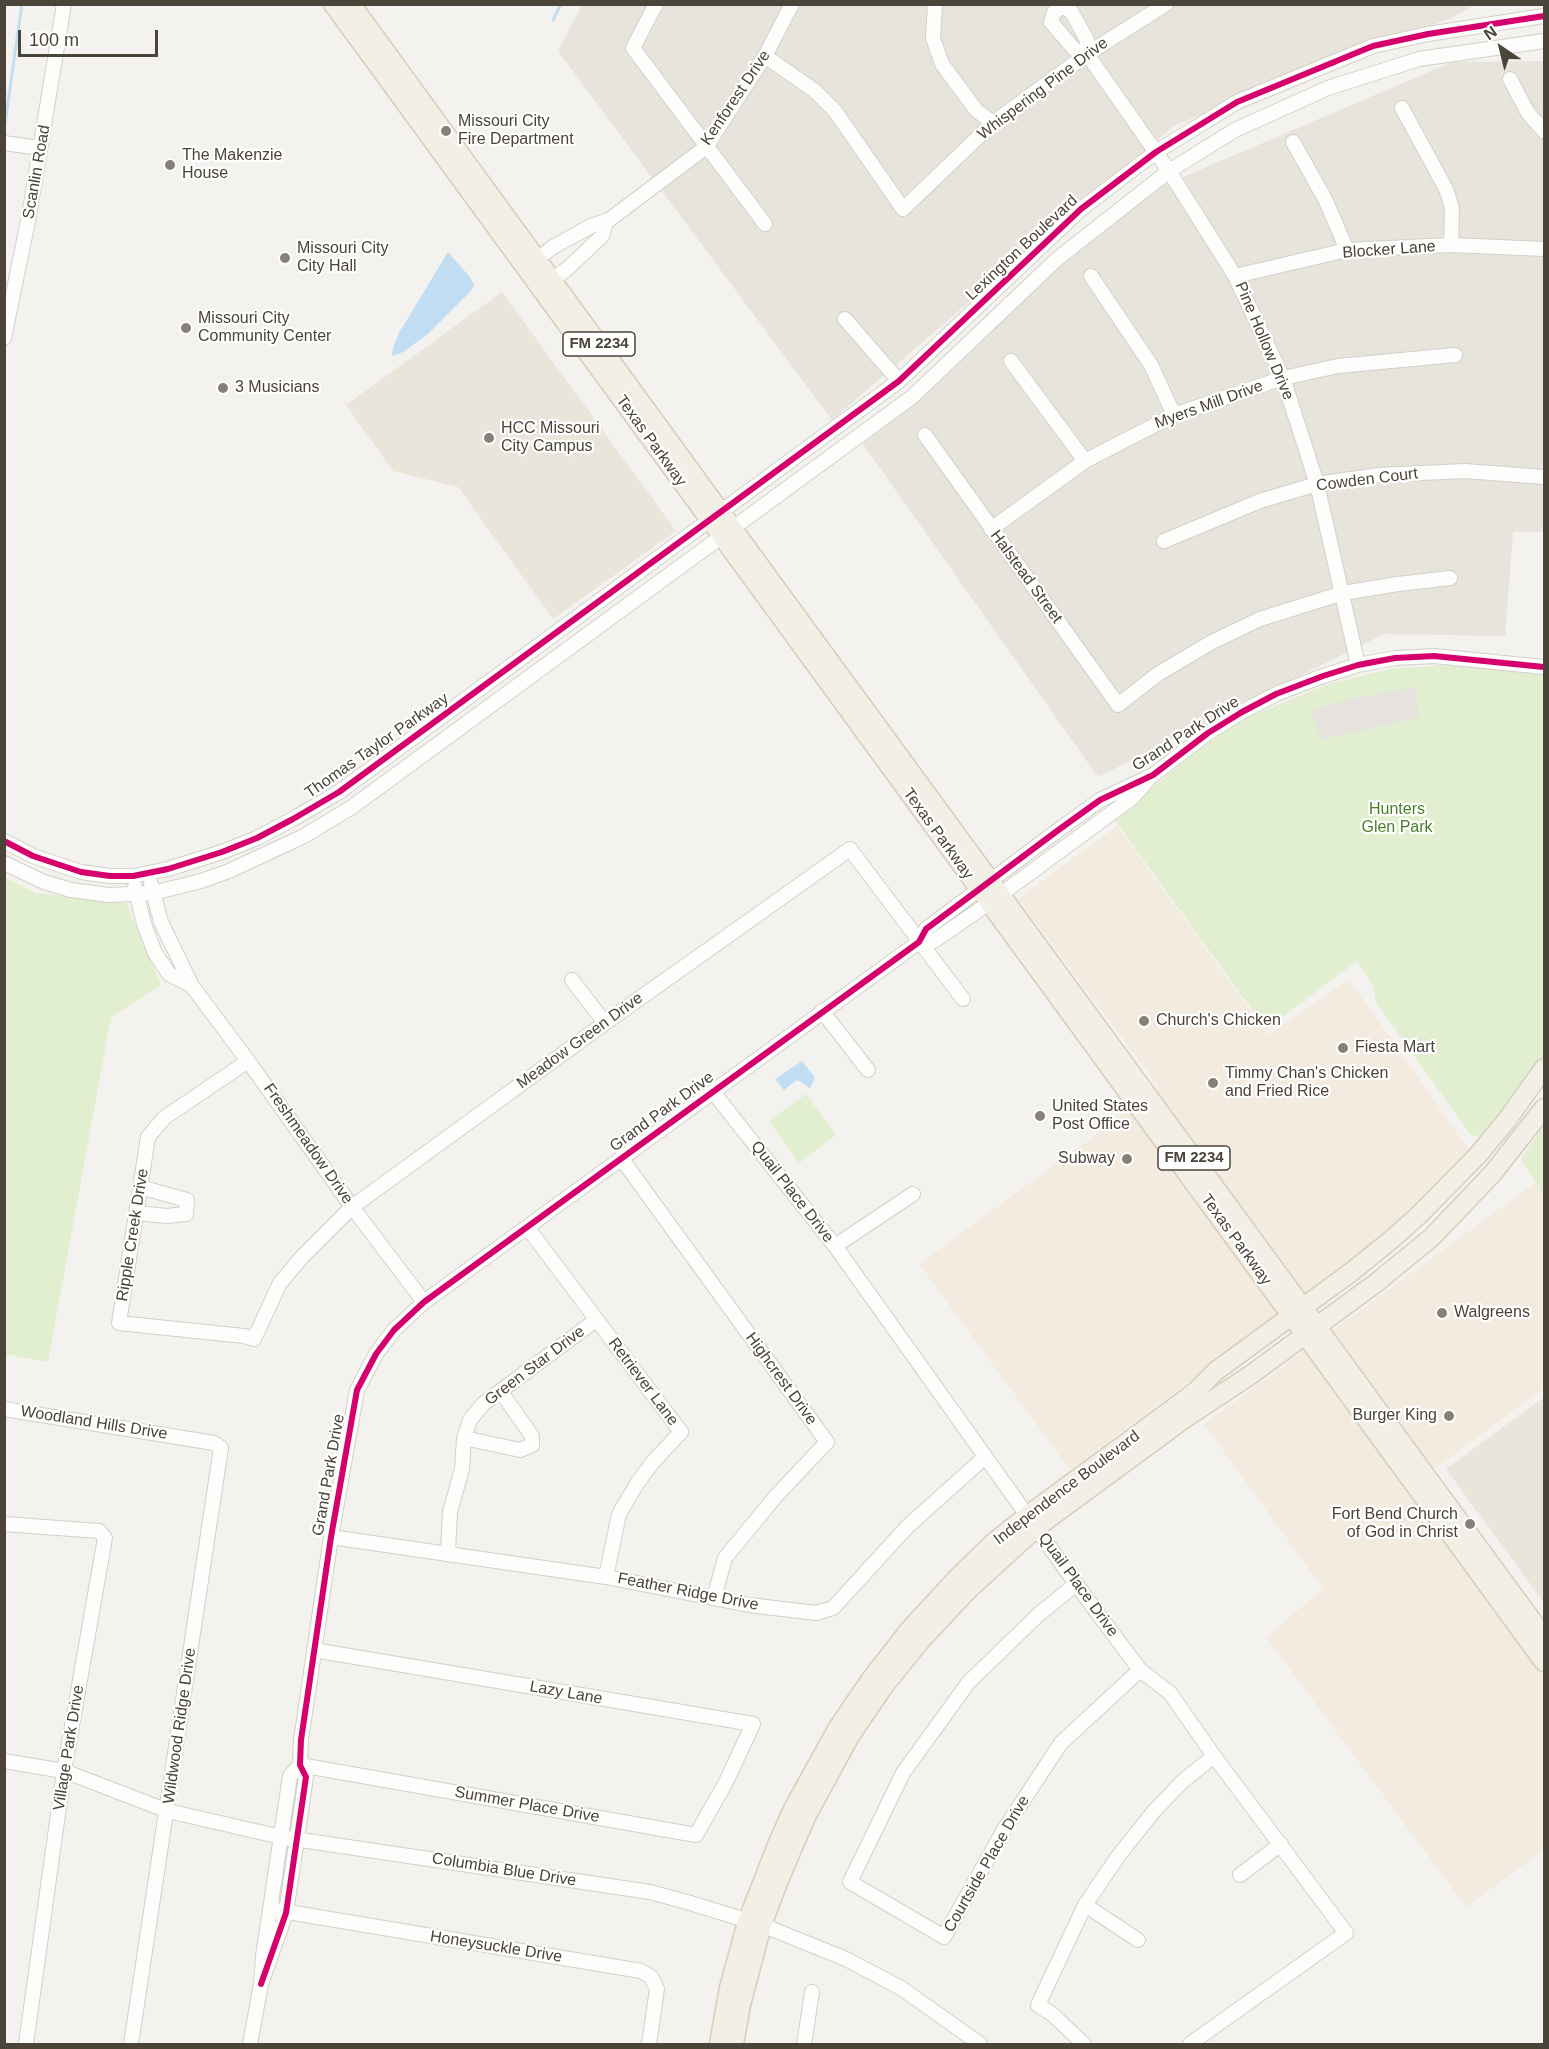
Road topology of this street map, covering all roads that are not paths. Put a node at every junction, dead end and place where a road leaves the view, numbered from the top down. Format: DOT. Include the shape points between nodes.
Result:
graph roads {
  1 [pos="64,4"];
  2 [pos="333,4"];
  3 [pos="351,4"];
  4 [pos="656,4"];
  5 [pos="792,4"];
  6 [pos="935,4"];
  7 [pos="1166,4"];
  8 [pos="1545,16"];
  9 [pos="1428,34"];
  10 [pos="1545,40"];
  11 [pos="1087,54"];
  12 [pos="765,56"];
  13 [pos="1432,57"];
  14 [pos="1510,79"];
  15 [pos="1293,80"];
  16 [pos="1301,101"];
  17 [pos="1402,108"];
  18 [pos="993,123"];
  19 [pos="1545,131"];
  20 [pos="1293,142"];
  21 [pos="11,144"];
  22 [pos="706,147"];
  23 [pos="39,148"];
  24 [pos="1156,152"];
  25 [pos="1169,171"];
  26 [pos="606,222"];
  27 [pos="765,225"];
  28 [pos="1451,245"];
  29 [pos="1545,249"];
  30 [pos="1347,250"];
  31 [pos="531,263"];
  32 [pos="1013,274"];
  33 [pos="1091,276"];
  34 [pos="1235,276"];
  35 [pos="552,280"];
  36 [pos="1026,288"];
  37 [pos="845,319"];
  38 [pos="4,338"];
  39 [pos="1455,355"];
  40 [pos="1011,362"];
  41 [pos="1283,378"];
  42 [pos="898,381"];
  43 [pos="871,402"];
  44 [pos="1174,416"];
  45 [pos="884,418"];
  46 [pos="925,435"];
  47 [pos="1085,461"];
  48 [pos="1545,477"];
  49 [pos="1317,484"];
  50 [pos="716,516"];
  51 [pos="992,529"];
  52 [pos="726,532"];
  53 [pos="1164,541"];
  54 [pos="1450,578"];
  55 [pos="1343,593"];
  56 [pos="587,610"];
  57 [pos="598,627"];
  58 [pos="1358,665"];
  59 [pos="1545,668"];
  60 [pos="4,841"];
  61 [pos="4,863"];
  62 [pos="149,873"];
  63 [pos="133,876"];
  64 [pos="990,892"];
  65 [pos="153,893"];
  66 [pos="136,894"];
  67 [pos="919,942"];
  68 [pos="572,980"];
  69 [pos="192,987"];
  70 [pos="963,999"];
  71 [pos="822,1011"];
  72 [pos="605,1023"];
  73 [pos="1078,1025"];
  74 [pos="1106,1037"];
  75 [pos="248,1061"];
  76 [pos="1545,1068"];
  77 [pos="868,1070"];
  78 [pos="713,1092"];
  79 [pos="1545,1108"];
  80 [pos="1148,1121"];
  81 [pos="1179,1137"];
  82 [pos="1478,1155"];
  83 [pos="621,1158"];
  84 [pos="1493,1173"];
  85 [pos="140,1187"];
  86 [pos="913,1194"];
  87 [pos="352,1207"];
  88 [pos="136,1213"];
  89 [pos="527,1227"];
  90 [pos="835,1246"];
  91 [pos="424,1302"];
  92 [pos="1297,1312"];
  93 [pos="596,1320"];
  94 [pos="1311,1331"];
  95 [pos="254,1339"];
  96 [pos="501,1392"];
  97 [pos="4,1409"];
  98 [pos="1178,1414"];
  99 [pos="183,1438"];
  100 [pos="464,1438"];
  101 [pos="985,1457"];
  102 [pos="1032,1521"];
  103 [pos="4,1524"];
  104 [pos="1444,1527"];
  105 [pos="331,1537"];
  106 [pos="1473,1542"];
  107 [pos="448,1552"];
  108 [pos="606,1576"];
  109 [pos="1076,1584"];
  110 [pos="714,1598"];
  111 [pos="1545,1637"];
  112 [pos="314,1650"];
  113 [pos="1545,1662"];
  114 [pos="1140,1670"];
  115 [pos="1214,1756"];
  116 [pos="4,1761"];
  117 [pos="300,1765"];
  118 [pos="64,1771"];
  119 [pos="725,1784"];
  120 [pos="168,1811"];
  121 [pos="281,1837"];
  122 [pos="297,1839"];
  123 [pos="1281,1844"];
  124 [pos="1240,1875"];
  125 [pos="1085,1905"];
  126 [pos="270,1909"];
  127 [pos="286,1913"];
  128 [pos="755,1924"];
  129 [pos="1138,1940"];
  130 [pos="261,1984"];
  131 [pos="812,1992"];
  132 [pos="26,2044"];
  133 [pos="131,2044"];
  134 [pos="250,2044"];
  135 [pos="649,2044"];
  136 [pos="719,2044"];
  137 [pos="734,2044"];
  138 [pos="804,2044"];
  139 [pos="980,2044"];
  140 [pos="1084,2044"];
  141 [pos="1190,2044"];
  1 -- 23 [label="street, Scanlin Road"];
  2 -- 31 [label="main road, Texas Parkway / FM 2234"];
  3 -- 31 [label="main road, Texas Parkway / FM 2234"];
  4 -- 22 [label="street" via="633,48"];
  5 -- 12 [label="street, Kenforest Drive"];
  6 -- 18 [label="street" via="933,38 942,64 976,110"];
  7 -- 11 [label="street, Whispering Pine Drive"];
  8 -- 9 [label="street, Lexington Boulevard"];
  9 -- 13 [label="street"];
  9 -- 15 [label="street, Lexington Boulevard" via="1373,46"];
  10 -- 13 [label="street, Lexington Boulevard"];
  11 -- 18 [label="street, Whispering Pine Drive"];
  11 -- 24 [label="street, Pine Hollow Drive"];
  12 -- 18 [label="street, Whispering Pine Drive" via="836,111 903,210"];
  12 -- 22 [label="street, Kenforest Drive"];
  13 -- 16 [label="street, Lexington Boulevard" via="1328,88"];
  14 -- 19 [label="street" via="1528,113"];
  15 -- 16 [label="street"];
  15 -- 24 [label="street, Lexington Boulevard" via="1237,102"];
  16 -- 25 [label="street, Lexington Boulevard" via="1234,130"];
  17 -- 28 [label="street" via="1446,189 1452,208"];
  20 -- 30 [label="street" via="1325,199"];
  21 -- 23 [label="street"];
  22 -- 26 [label="street, Kenforest Drive"];
  22 -- 27 [label="street"];
  23 -- 38 [label="street, Scanlin Road"];
  24 -- 25 [label="street, Pine Hollow Drive"];
  24 -- 32 [label="street, Lexington Boulevard" via="1081,209"];
  25 -- 34 [label="street, Pine Hollow Drive"];
  25 -- 36 [label="street, Lexington Boulevard"];
  26 -- 31 [label="street, Kenforest Drive" via="591,226"];
  26 -- 35 [label="street, Kenforest Drive" via="602,236"];
  28 -- 29 [label="street, Blocker Lane"];
  28 -- 30 [label="street, Blocker Lane"];
  30 -- 34 [label="street, Blocker Lane"];
  31 -- 35 [label="main road, Texas Parkway / FM 2234"];
  31 -- 50 [label="main road, Texas Parkway / FM 2234"];
  32 -- 36 [label="street"];
  32 -- 42 [label="street, Lexington Boulevard"];
  33 -- 44 [label="street" via="1151,365"];
  34 -- 41 [label="street, Pine Hollow Drive"];
  35 -- 50 [label="main road, Texas Parkway / FM 2234"];
  36 -- 45 [label="street, Lexington Boulevard" via="912,397"];
  37 -- 42 [label="street"];
  39 -- 41 [label="street, Myers Mill Drive" via="1338,366"];
  40 -- 47 [label="street"];
  41 -- 44 [label="street, Myers Mill Drive"];
  41 -- 49 [label="street, Pine Hollow Drive"];
  42 -- 43 [label="street, Lexington Boulevard"];
  43 -- 45 [label="street"];
  43 -- 50 [label="street, Lexington Boulevard"];
  44 -- 47 [label="street, Myers Mill Drive"];
  45 -- 52 [label="street, Lexington Boulevard"];
  46 -- 51 [label="street, Halstead Street"];
  47 -- 51 [label="street, Myers Mill Drive"];
  48 -- 49 [label="street, Cowden Court" via="1465,471 1379,475"];
  49 -- 53 [label="street, Cowden Court" via="1260,501"];
  49 -- 55 [label="street, Pine Hollow Drive"];
  50 -- 52 [label="main road, Texas Parkway / FM 2234"];
  50 -- 56 [label="street, Thomas Taylor Parkway"];
  51 -- 55 [label="street, Halstead Street" via="1118,705 1158,674 1212,642 1260,619"];
  52 -- 57 [label="street, Thomas Taylor Parkway"];
  52 -- 64 [label="main road, Texas Parkway / FM 2234"];
  54 -- 55 [label="street"];
  55 -- 58 [label="street, Pine Hollow Drive"];
  56 -- 57 [label="street"];
  56 -- 62 [label="street, Thomas Taylor Parkway" via="318,805 257,838"];
  57 -- 65 [label="street, Thomas Taylor Parkway" via="328,822 229,871"];
  58 -- 59 [label="street, Grand Park Drive" via="1434,656"];
  58 -- 64 [label="street, Grand Park Drive" via="1276,694 1242,711 1153,774 1132,798"];
  60 -- 63 [label="street, Thomas Taylor Parkway" via="63,867"];
  61 -- 66 [label="street, Thomas Taylor Parkway" via="71,890"];
  62 -- 63 [label="street, Thomas Taylor Parkway"];
  62 -- 65 [label="street, Freshmeadow Drive"];
  63 -- 66 [label="street, Freshmeadow Drive"];
  64 -- 67 [label="street, Grand Park Drive" via="934,941"];
  64 -- 73 [label="main road, Texas Parkway / FM 2234"];
  64 -- 74 [label="main road, Texas Parkway / FM 2234"];
  65 -- 66 [label="street, Thomas Taylor Parkway"];
  65 -- 69 [label="street, Freshmeadow Drive" via="161,922"];
  66 -- 69 [label="street, Freshmeadow Drive" via="155,953 169,974"];
  67 -- 70 [label="street"];
  67 -- 71 [label="street, Grand Park Drive"];
  67 -- 72 [label="street, Meadow Green Drive" via="850,849"];
  68 -- 72 [label="street"];
  69 -- 75 [label="street, Freshmeadow Drive"];
  71 -- 77 [label="street"];
  71 -- 78 [label="street, Grand Park Drive"];
  72 -- 87 [label="street, Meadow Green Drive"];
  73 -- 74 [label="main road" via="1088,1026 1096,1037"];
  73 -- 80 [label="main road, Texas Parkway / FM 2234"];
  74 -- 81 [label="main road, Texas Parkway / FM 2234"];
  75 -- 85 [label="street, Ripple Creek Drive" via="164,1118 148,1137"];
  75 -- 87 [label="street, Freshmeadow Drive"];
  76 -- 82 [label="main road, Independence Boulevard"];
  78 -- 83 [label="street, Grand Park Drive"];
  78 -- 90 [label="street, Quail Place Drive"];
  79 -- 84 [label="main road, Independence Boulevard"];
  80 -- 81 [label="main road" via="1160,1125 1167,1135"];
  80 -- 92 [label="main road, Texas Parkway / FM 2234"];
  81 -- 92 [label="main road, Texas Parkway / FM 2234"];
  82 -- 84 [label="main road"];
  82 -- 92 [label="main road, Independence Boulevard" via="1391,1240"];
  83 -- 89 [label="street, Grand Park Drive"];
  83 -- 110 [label="street, Highcrest Drive" via="826,1442 725,1557"];
  84 -- 94 [label="main road, Independence Boulevard" via="1432,1237"];
  85 -- 88 [label="street, Ripple Creek Drive"];
  85 -- 88 [label="street" via="188,1200 186,1214"];
  86 -- 90 [label="street"];
  87 -- 91 [label="street, Freshmeadow Drive"];
  87 -- 95 [label="street, Meadow Green Drive" via="280,1283"];
  88 -- 95 [label="street, Ripple Creek Drive" via="119,1323"];
  89 -- 91 [label="street, Grand Park Drive"];
  89 -- 93 [label="street, Retriever Lane"];
  90 -- 101 [label="street, Quail Place Drive"];
  91 -- 105 [label="street, Grand Park Drive" via="394,1330 357,1390"];
  92 -- 94 [label="main road, Texas Parkway / FM 2234"];
  92 -- 98 [label="main road, Independence Boulevard" via="1216,1371"];
  93 -- 96 [label="street, Green Star Drive"];
  93 -- 108 [label="street, Retriever Lane" via="681,1432 653,1462 618,1514"];
  94 -- 98 [label="main road, Independence Boulevard" via="1230,1390"];
  94 -- 104 [label="main road, Texas Parkway / FM 2234"];
  94 -- 106 [label="main road, Texas Parkway / FM 2234"];
  96 -- 100 [label="street, Green Star Drive" via="483,1404 470,1420"];
  96 -- 100 [label="street" via="532,1436 532,1445 520,1450"];
  97 -- 99 [label="street, Woodland Hills Drive"];
  98 -- 102 [label="main road, Independence Boulevard"];
  99 -- 120 [label="street, Wildwood Ridge Drive" via="222,1448"];
  100 -- 107 [label="street, Green Star Drive" via="462,1469 450,1512"];
  101 -- 102 [label="street, Quail Place Drive"];
  101 -- 110 [label="street, Feather Ridge Drive" via="908,1526 833,1608 816,1613"];
  102 -- 109 [label="street, Quail Place Drive"];
  102 -- 128 [label="main road, Independence Boulevard" via="994,1542 956,1579 916,1634 870,1679 837,1729 822,1771 777,1845"];
  103 -- 118 [label="street, Village Park Drive" via="99,1532 105,1538"];
  104 -- 106 [label="main road" via="1454,1527 1462,1539"];
  104 -- 113 [label="main road, Texas Parkway / FM 2234"];
  105 -- 107 [label="street, Feather Ridge Drive"];
  105 -- 112 [label="street, Grand Park Drive"];
  106 -- 111 [label="main road, Texas Parkway / FM 2234"];
  107 -- 108 [label="street, Feather Ridge Drive"];
  108 -- 110 [label="street, Feather Ridge Drive"];
  109 -- 114 [label="street, Quail Place Drive"];
  109 -- 114 [label="street, Courtside Place Drive" via="968,1683 903,1773 850,1882 944,1938 1005,1828 1060,1743"];
  112 -- 117 [label="street, Grand Park Drive"];
  112 -- 119 [label="street, Lazy Lane" via="753,1724"];
  114 -- 115 [label="street, Quail Place Drive" via="1170,1693"];
  115 -- 123 [label="street, Quail Place Drive"];
  115 -- 125 [label="street" via="1154,1811"];
  116 -- 118 [label="street, Columbia Blue Drive"];
  117 -- 119 [label="street, Summer Place Drive" via="696,1834"];
  117 -- 121 [label="street, Grand Park Drive" via="290,1776"];
  117 -- 122 [label="street, Grand Park Drive" via="306,1777"];
  118 -- 120 [label="street, Columbia Blue Drive"];
  118 -- 132 [label="street, Village Park Drive"];
  120 -- 121 [label="street, Columbia Blue Drive"];
  120 -- 133 [label="street, Wildwood Ridge Drive"];
  121 -- 122 [label="street, Columbia Blue Drive"];
  121 -- 126 [label="street, Grand Park Drive"];
  122 -- 127 [label="street, Grand Park Drive"];
  122 -- 128 [label="street, Columbia Blue Drive" via="650,1892"];
  123 -- 124 [label="street"];
  123 -- 141 [label="street, Quail Place Drive" via="1346,1933"];
  125 -- 129 [label="street"];
  125 -- 140 [label="street" via="1038,2005"];
  126 -- 127 [label="street, Honeysuckle Drive"];
  126 -- 130 [label="street, Grand Park Drive"];
  127 -- 130 [label="street, Grand Park Drive"];
  127 -- 135 [label="street, Honeysuckle Drive" via="641,1971 651,1977 657,1989"];
  128 -- 136 [label="main road, Independence Boulevard" via="729,1988"];
  128 -- 137 [label="main road, Independence Boulevard"];
  128 -- 139 [label="street, Columbia Blue Drive" via="846,1959 901,1988"];
  130 -- 134 [label="street, Grand Park Drive"];
  131 -- 138 [label="street"];
}
